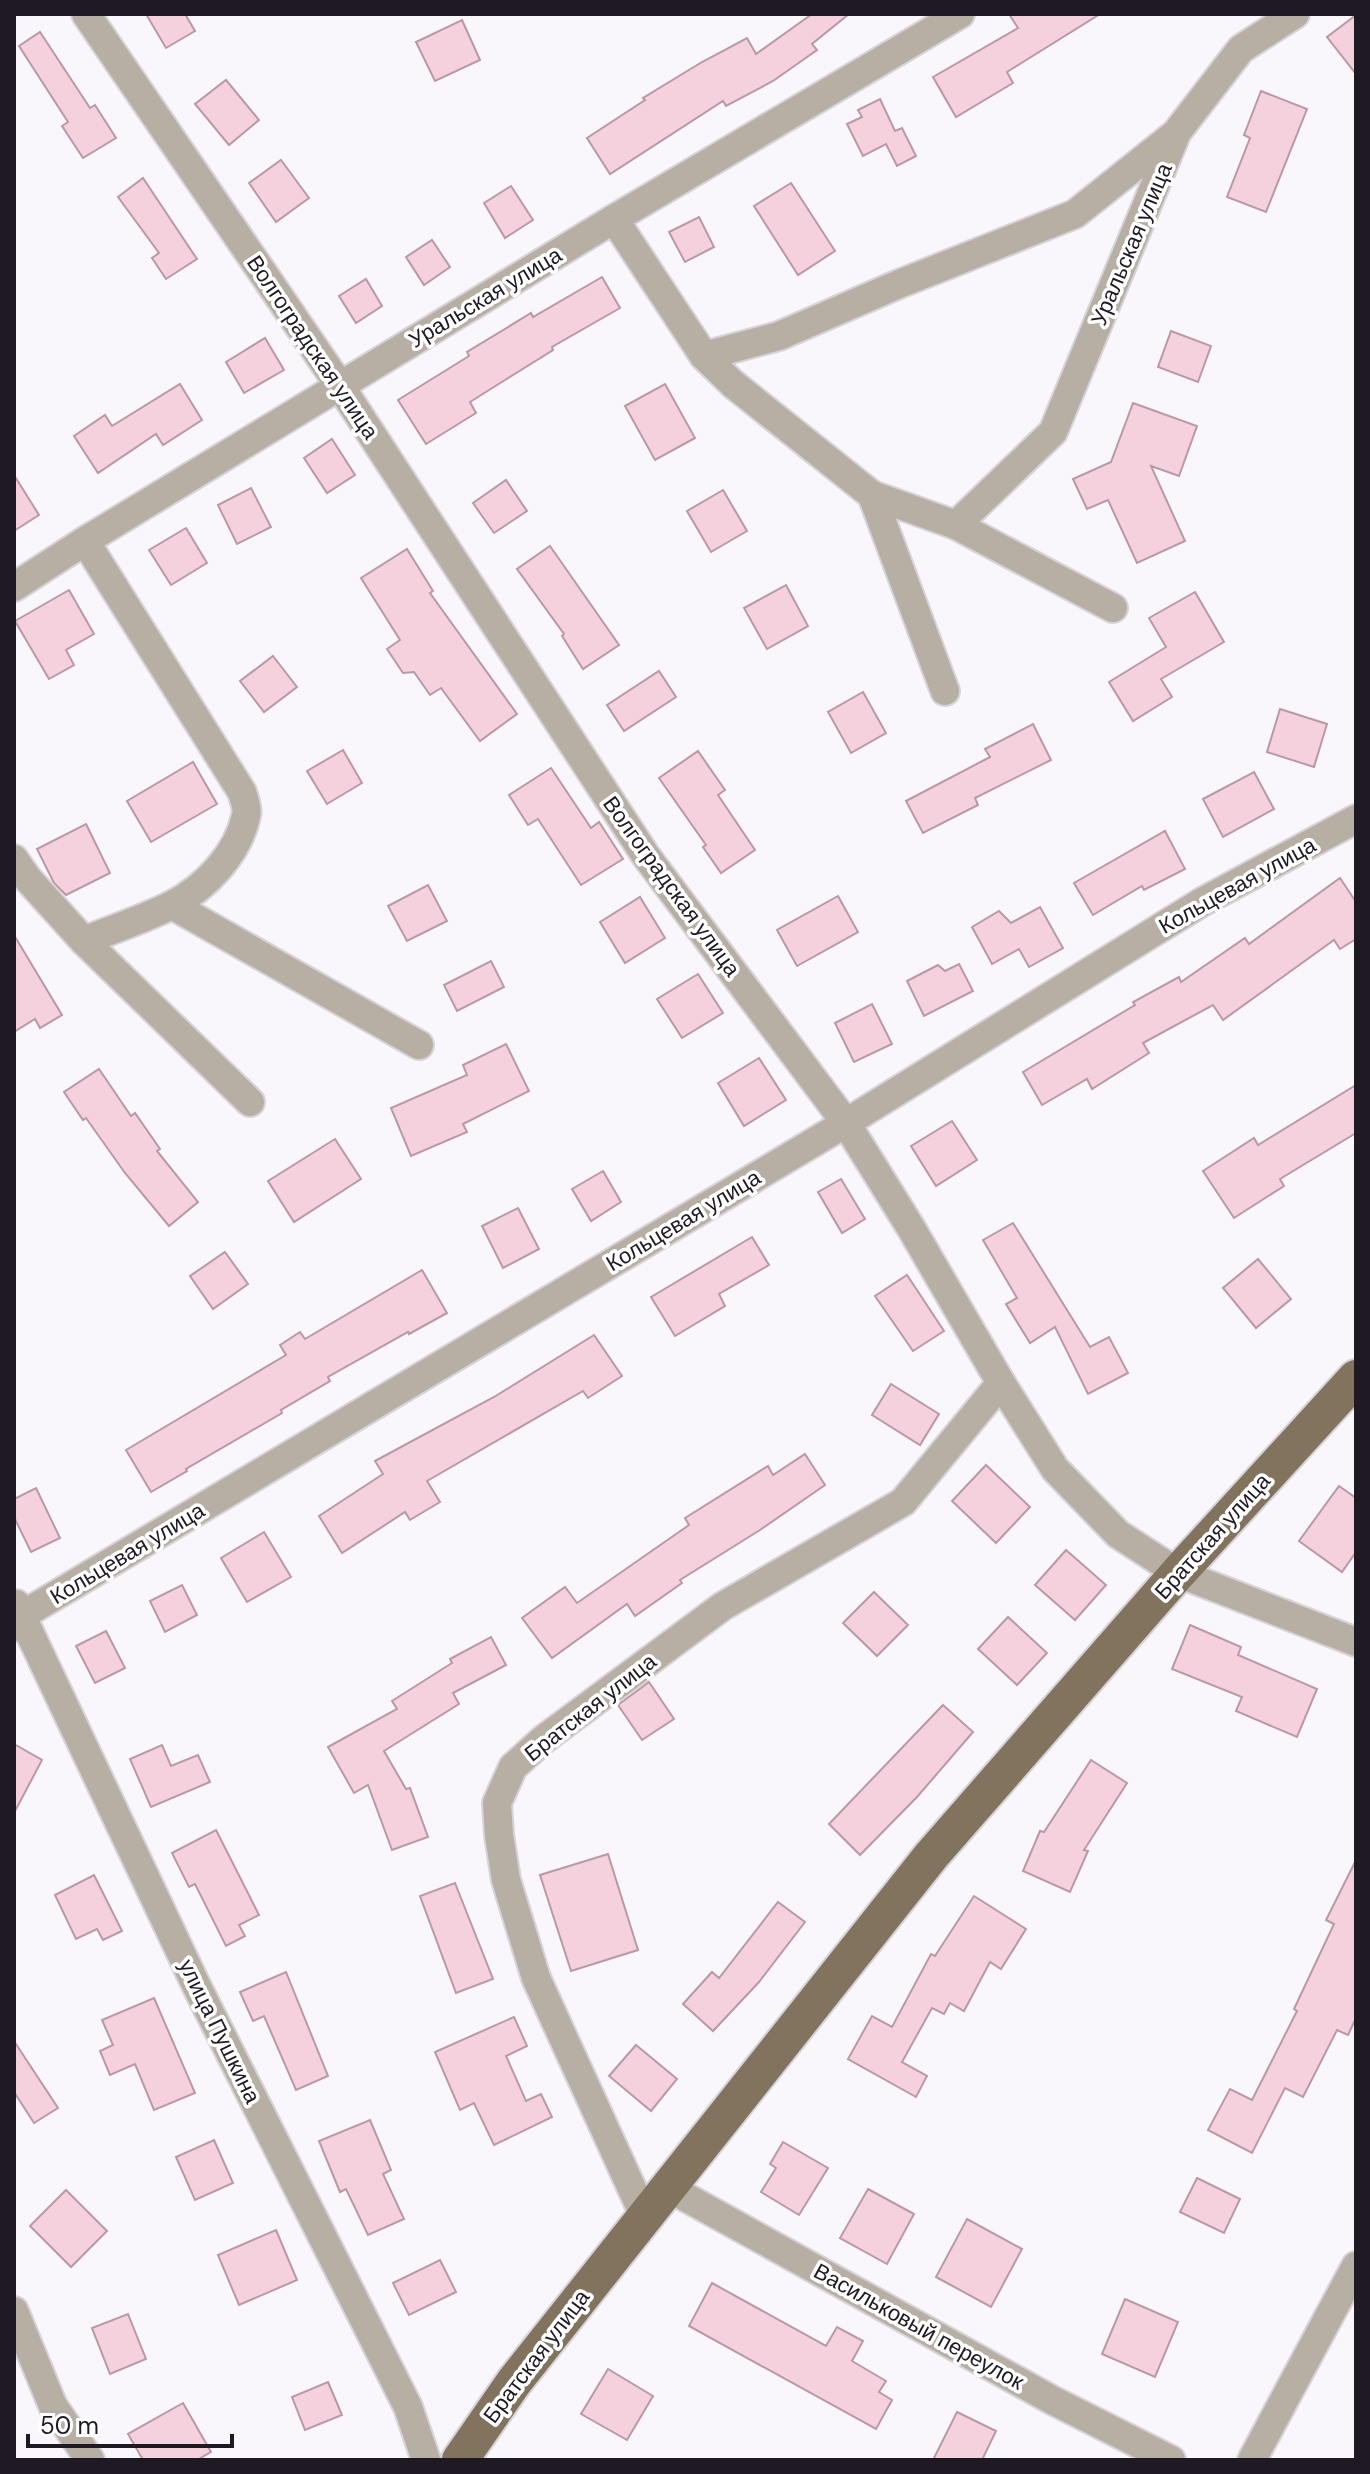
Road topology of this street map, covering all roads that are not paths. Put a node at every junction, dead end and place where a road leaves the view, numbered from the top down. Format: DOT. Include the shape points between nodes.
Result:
graph roads {
  1 [pos="86,14"];
  2 [pos="960,14"];
  3 [pos="1295,14"];
  4 [pos="1177,132"];
  5 [pos="614,219"];
  6 [pos="704,356"];
  7 [pos="340,386"];
  8 [pos="872,495"];
  9 [pos="956,525"];
  10 [pos="85,541"];
  11 [pos="14,587"];
  12 [pos="1113,608"];
  13 [pos="945,691"];
  14 [pos="1356,819"];
  15 [pos="14,859"];
  16 [pos="172,905"];
  17 [pos="84,941"];
  18 [pos="419,1045"];
  19 [pos="250,1102"];
  20 [pos="846,1123"];
  21 [pos="1356,1378"];
  22 [pos="1001,1383"];
  23 [pos="1178,1573"];
  24 [pos="16,1614"];
  25 [pos="1356,1642"];
  26 [pos="669,2188"];
  27 [pos="644,2215"];
  28 [pos="1356,2266"];
  29 [pos="14,2311"];
  30 [pos="90,2460"];
  31 [pos="426,2460"];
  32 [pos="460,2460"];
  33 [pos="1171,2460"];
  34 [pos="1252,2460"];
  1 -- 7 [label="street, Волгоградская улица"];
  2 -- 5 [label="street, Уральская улица"];
  3 -- 4 [label="street, Уральская улица" via="1241,49"];
  4 -- 6 [label="street" via="1075,214 779,336"];
  4 -- 9 [label="street, Уральская улица" via="1053,432"];
  5 -- 6 [label="street"];
  5 -- 7 [label="street, Уральская улица"];
  6 -- 8 [label="street"];
  7 -- 10 [label="street, Уральская улица"];
  7 -- 20 [label="street, Волгоградская улица" via="646,856"];
  8 -- 9 [label="street"];
  8 -- 13 [label="street"];
  9 -- 12 [label="street"];
  10 -- 11 [label="street, Уральская улица"];
  10 -- 16 [label="street" via="242,792 247,813 223,863"];
  14 -- 20 [label="street, Кольцевая улица" via="1202,902"];
  15 -- 17 [label="street"];
  16 -- 17 [label="street"];
  16 -- 18 [label="street"];
  17 -- 19 [label="street"];
  20 -- 22 [label="street, Волгоградская улица"];
  20 -- 24 [label="street, Кольцевая улица"];
  21 -- 23 [label="main road, Братская улица"];
  22 -- 23 [label="street, Волгоградская улица" via="1055,1469 1118,1534"];
  22 -- 27 [label="street, Братская улица" via="903,1502 723,1606 544,1739 513,1767 497,1803 506,1880 536,1978"];
  23 -- 25 [label="street, Волгоградская улица"];
  23 -- 26 [label="main road, Братская улица" via="931,1856"];
  24 -- 31 [label="street, улица Пушкина" via="408,2407"];
  26 -- 27 [label="main road, Братская улица"];
  26 -- 33 [label="street, Васильковый переулок"];
  27 -- 32 [label="main road, Братская улица"];
  28 -- 34 [label="street"];
  29 -- 30 [label="street" via="53,2406"];
}
